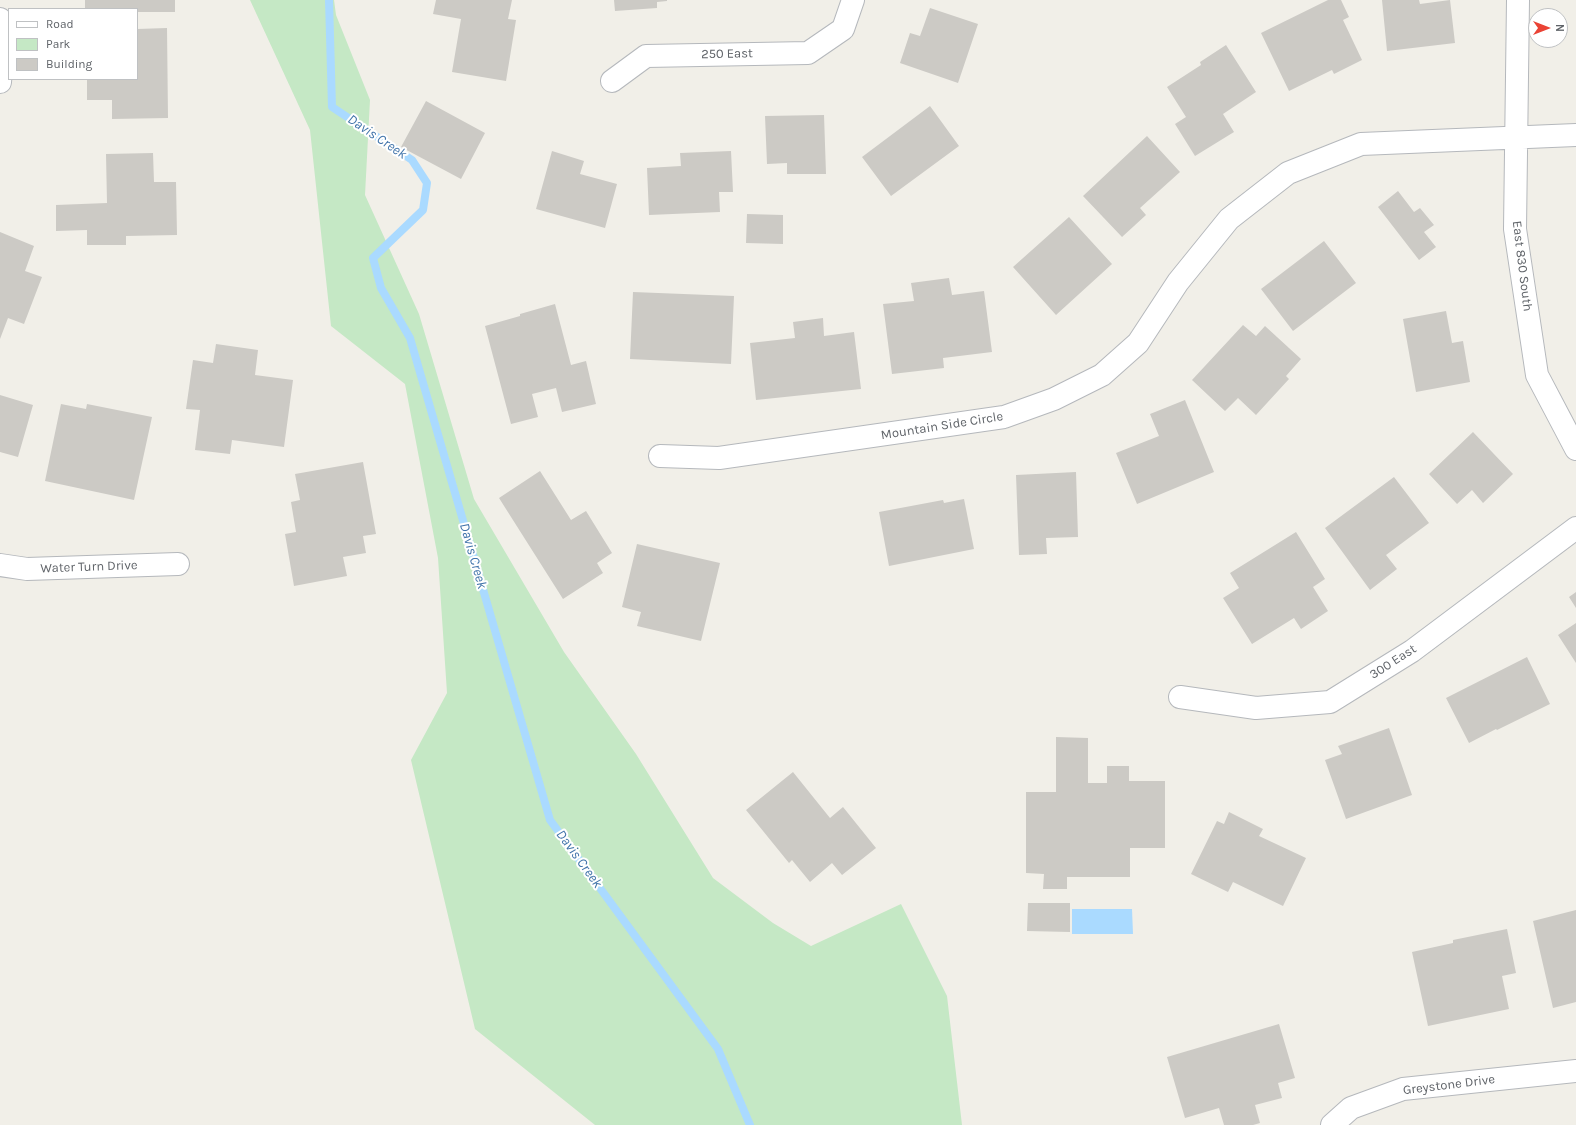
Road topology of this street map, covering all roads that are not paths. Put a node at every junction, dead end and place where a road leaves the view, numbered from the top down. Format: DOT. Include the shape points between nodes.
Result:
graph roads {
  1 [pos="853,0"];
  2 [pos="1518,0"];
  3 [pos="0,19"];
  4 [pos="612,81"];
  5 [pos="0,82"];
  6 [pos="1576,135"];
  7 [pos="1516,138"];
  8 [pos="1576,449"];
  9 [pos="660,456"];
  10 [pos="1576,528"];
  11 [pos="178,564"];
  12 [pos="0,565"];
  13 [pos="1180,696"];
  14 [pos="1576,1071"];
  15 [pos="1332,1125"];
  1 -- 4 [label="street, 250 East" via="843,29 808,52 646,56"];
  2 -- 7 [label="street, East 830 South"];
  3 -- 5 [label="street" via="4,36"];
  6 -- 7 [label="street, Mountain Side Circle"];
  7 -- 8 [label="street, East 830 South" via="1515,229 1537,375"];
  7 -- 9 [label="street, Mountain Side Circle" via="1361,144 1288,173 1229,219 1178,282 1138,343 1102,375 1054,399 1004,418 719,458"];
  10 -- 13 [label="street, 300 East" via="1412,651 1330,702 1256,708"];
  11 -- 12 [label="street, Water Turn Drive" via="27,569"];
  14 -- 15 [label="street, Greystone Drive" via="1403,1089 1351,1108"];
}
